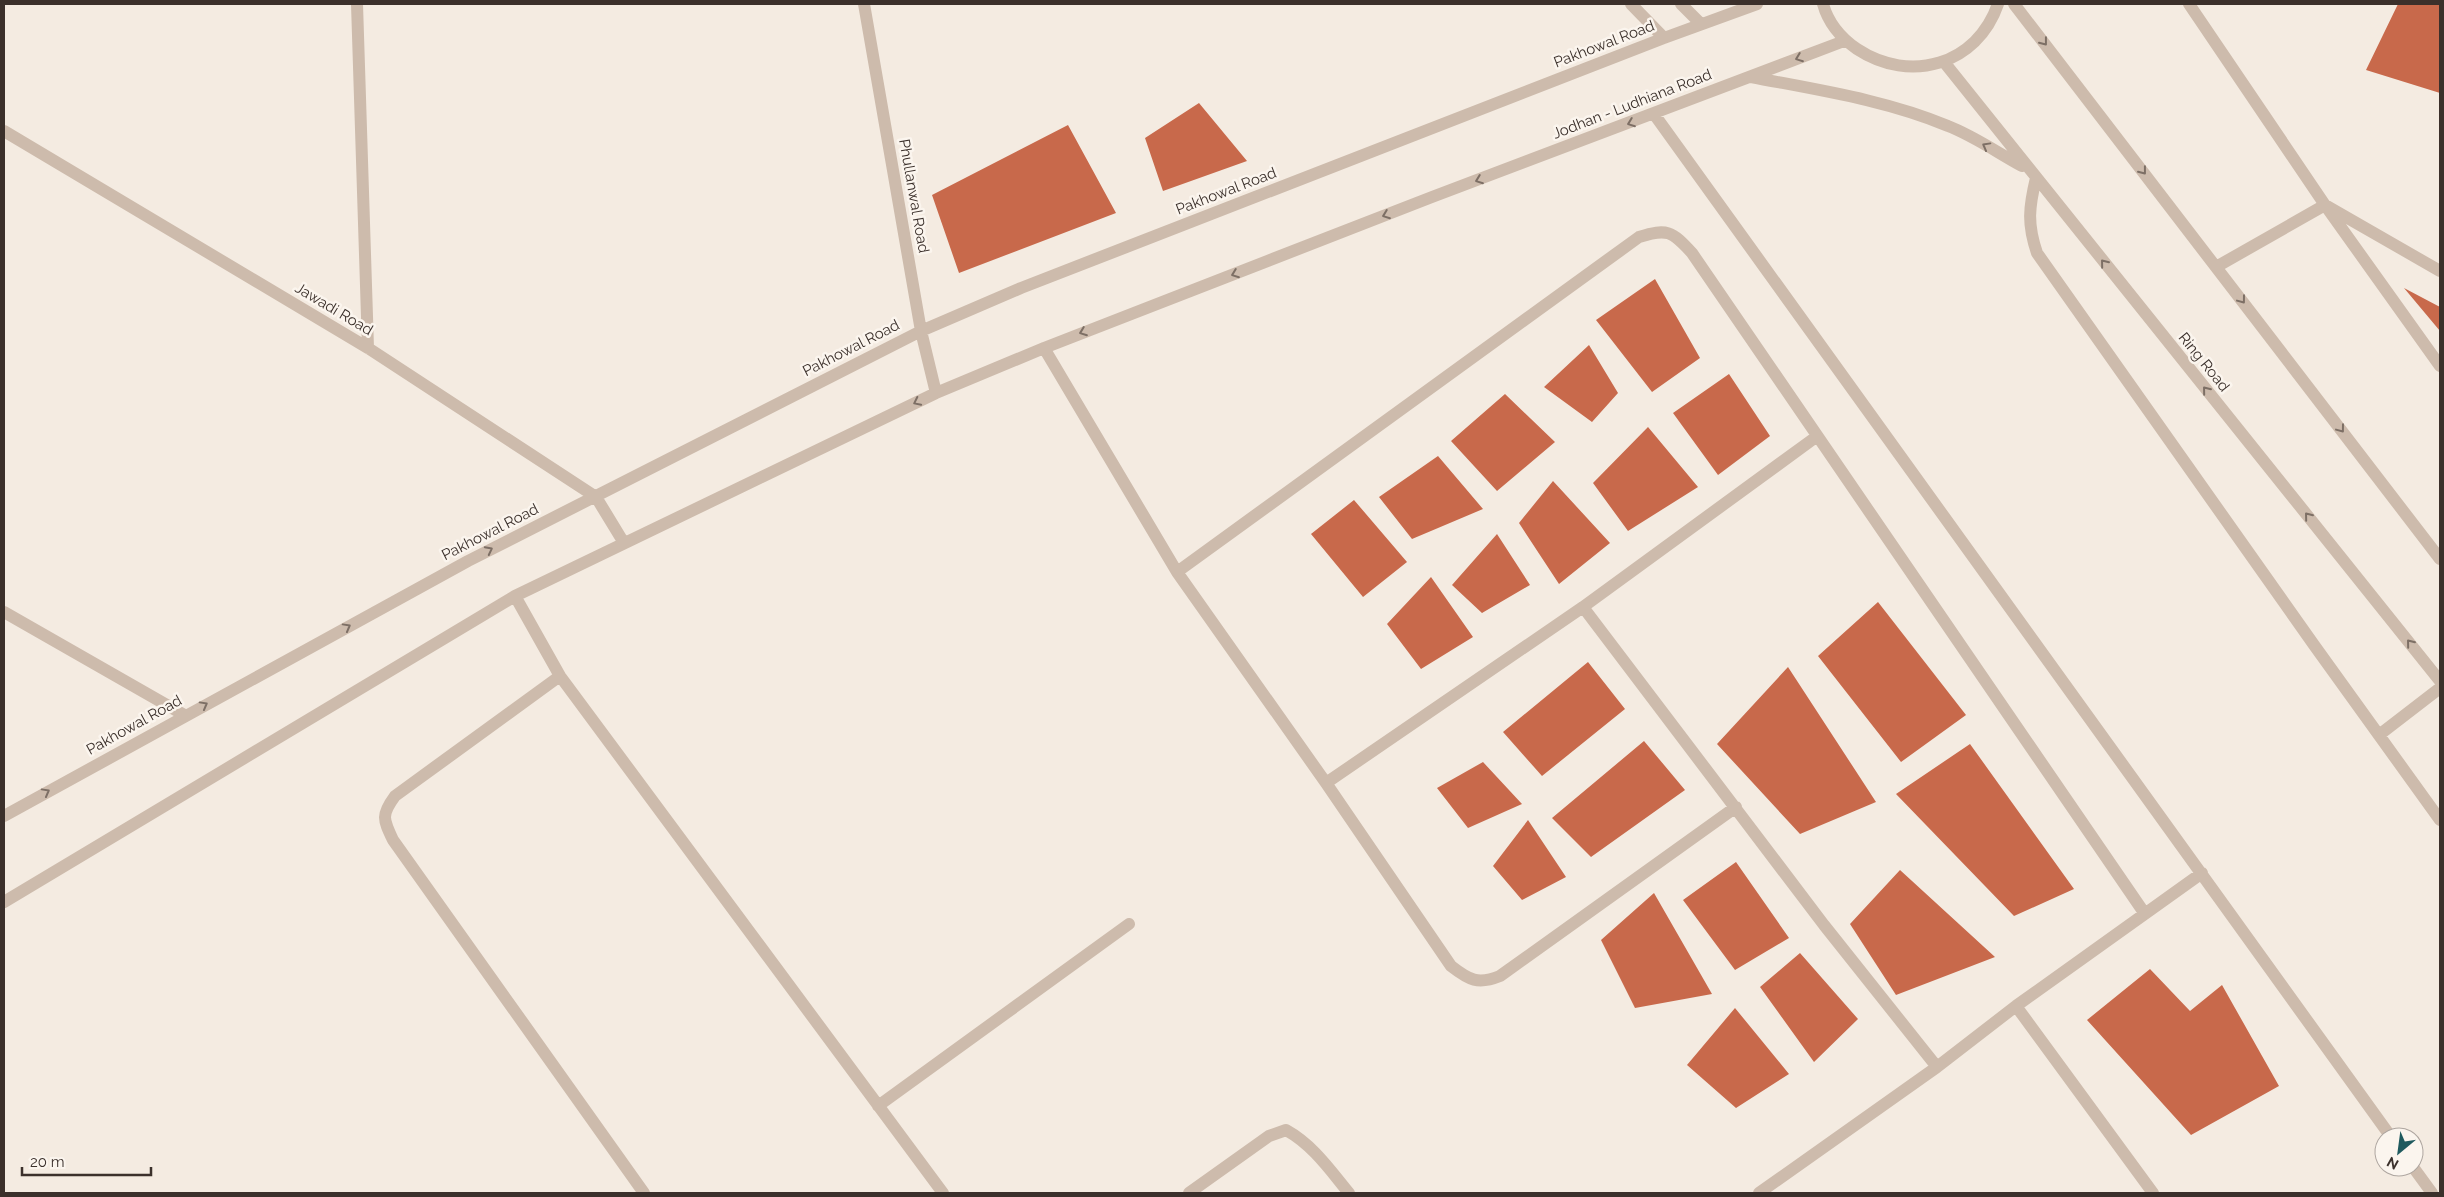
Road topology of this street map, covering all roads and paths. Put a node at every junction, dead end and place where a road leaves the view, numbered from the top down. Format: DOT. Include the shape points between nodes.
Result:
graph roads {
  1 [pos="357,4"];
  2 [pos="864,4"];
  3 [pos="1631,4"];
  4 [pos="1681,4"];
  5 [pos="1757,4"];
  6 [pos="1823,4"];
  7 [pos="1998,4"];
  8 [pos="2014,4"];
  9 [pos="2189,4"];
  10 [pos="1701,24"];
  11 [pos="1664,38"];
  12 [pos="1844,41"];
  13 [pos="1944,62"];
  14 [pos="1750,77"];
  15 [pos="1654,114"];
  16 [pos="4,131"];
  17 [pos="2032,174"];
  18 [pos="2325,205"];
  19 [pos="2216,266"];
  20 [pos="2440,271"];
  21 [pos="921,331"];
  22 [pos="368,348"];
  23 [pos="1044,348"];
  24 [pos="2440,366"];
  25 [pos="936,393"];
  26 [pos="1816,437"];
  27 [pos="596,497"];
  28 [pos="624,543"];
  29 [pos="2440,559"];
  30 [pos="1177,572"];
  31 [pos="515,596"];
  32 [pos="1583,606"];
  33 [pos="4,612"];
  34 [pos="560,676"];
  35 [pos="2440,681"];
  36 [pos="2440,688"];
  37 [pos="186,716"];
  38 [pos="2379,735"];
  39 [pos="1326,783"];
  40 [pos="1736,807"];
  41 [pos="4,816"];
  42 [pos="2440,820"];
  43 [pos="2202,873"];
  44 [pos="4,902"];
  45 [pos="2145,914"];
  46 [pos="1129,924"];
  47 [pos="2016,1006"];
  48 [pos="1937,1066"];
  49 [pos="878,1106"];
  50 [pos="2384,1127"];
  51 [pos="2420,1177"];
  52 [pos="644,1193"];
  53 [pos="943,1193"];
  54 [pos="1189,1193"];
  55 [pos="1349,1193"];
  56 [pos="1759,1193"];
  57 [pos="2153,1193"];
  58 [pos="2432,1193"];
  1 -- 22 [label="street"];
  2 -- 21 [label="street, Phullanwal Road"];
  3 -- 11 [label="street"];
  4 -- 10 [label="street"];
  5 -- 10 [label="street, Pakhowal Road"];
  6 -- 12 [label="street"];
  7 -- 13 [label="street" via="1993,20 1972,45"];
  8 -- 19 [label="street, one-way"];
  9 -- 18 [label="street"];
  10 -- 11 [label="street, Pakhowal Road"];
  11 -- 21 [label="street, Pakhowal Road" via="1021,288"];
  12 -- 13 [label="street" via="1874,60 1908,68"];
  12 -- 14 [label="street, Jodhan - Ludhiana Road, one-way"];
  13 -- 17 [label="street, Ring Road"];
  14 -- 15 [label="street, Jodhan - Ludhiana Road"];
  17 -- 14 [label="street, one-way" via="1950,126 1913,112"];
  15 -- 23 [label="street, Jodhan - Ludhiana Road, one-way"];
  15 -- 43 [label="street"];
  16 -- 22 [label="street, Jawadi Road"];
  35 -- 17 [label="street, Ring Road, one-way"];
  17 -- 38 [label="street" via="2028,221 2037,253"];
  18 -- 19 [label="street"];
  18 -- 20 [label="street"];
  18 -- 24 [label="street"];
  19 -- 29 [label="street, one-way"];
  21 -- 25 [label="street, Phullanwal Road"];
  21 -- 27 [label="street, Pakhowal Road"];
  22 -- 27 [label="street, Jawadi Road"];
  23 -- 25 [label="street"];
  23 -- 30 [label="street"];
  25 -- 28 [label="street, one-way"];
  26 -- 30 [label="street" via="1692,253 1678,238 1660,230 1639,237"];
  26 -- 32 [label="street"];
  26 -- 45 [label="street"];
  27 -- 28 [label="street, Jawadi Road"];
  37 -- 27 [label="street, Pakhowal Road, one-way" via="468,561"];
  28 -- 31 [label="street"];
  30 -- 39 [label="street"];
  31 -- 34 [label="street"];
  31 -- 44 [label="street"];
  32 -- 39 [label="street"];
  32 -- 40 [label="street"];
  33 -- 37 [label="street"];
  34 -- 49 [label="street"];
  34 -- 52 [label="street" via="396,796 385,810 386,825 393,840"];
  36 -- 38 [label="street"];
  41 -- 37 [label="street, Pakhowal Road, one-way"];
  38 -- 42 [label="street"];
  39 -- 40 [label="street" via="1451,966 1466,978 1486,982 1500,976"];
  40 -- 48 [label="street" via="1824,925"];
  43 -- 45 [label="street"];
  43 -- 50 [label="street"];
  45 -- 47 [label="street"];
  46 -- 49 [label="street"];
  47 -- 48 [label="street"];
  47 -- 57 [label="street"];
  48 -- 56 [label="street"];
  49 -- 53 [label="street"];
  51 -- 58 [label="street"];
  54 -- 55 [label="street" via="1269,1136 1286,1130 1315,1151"];
}
